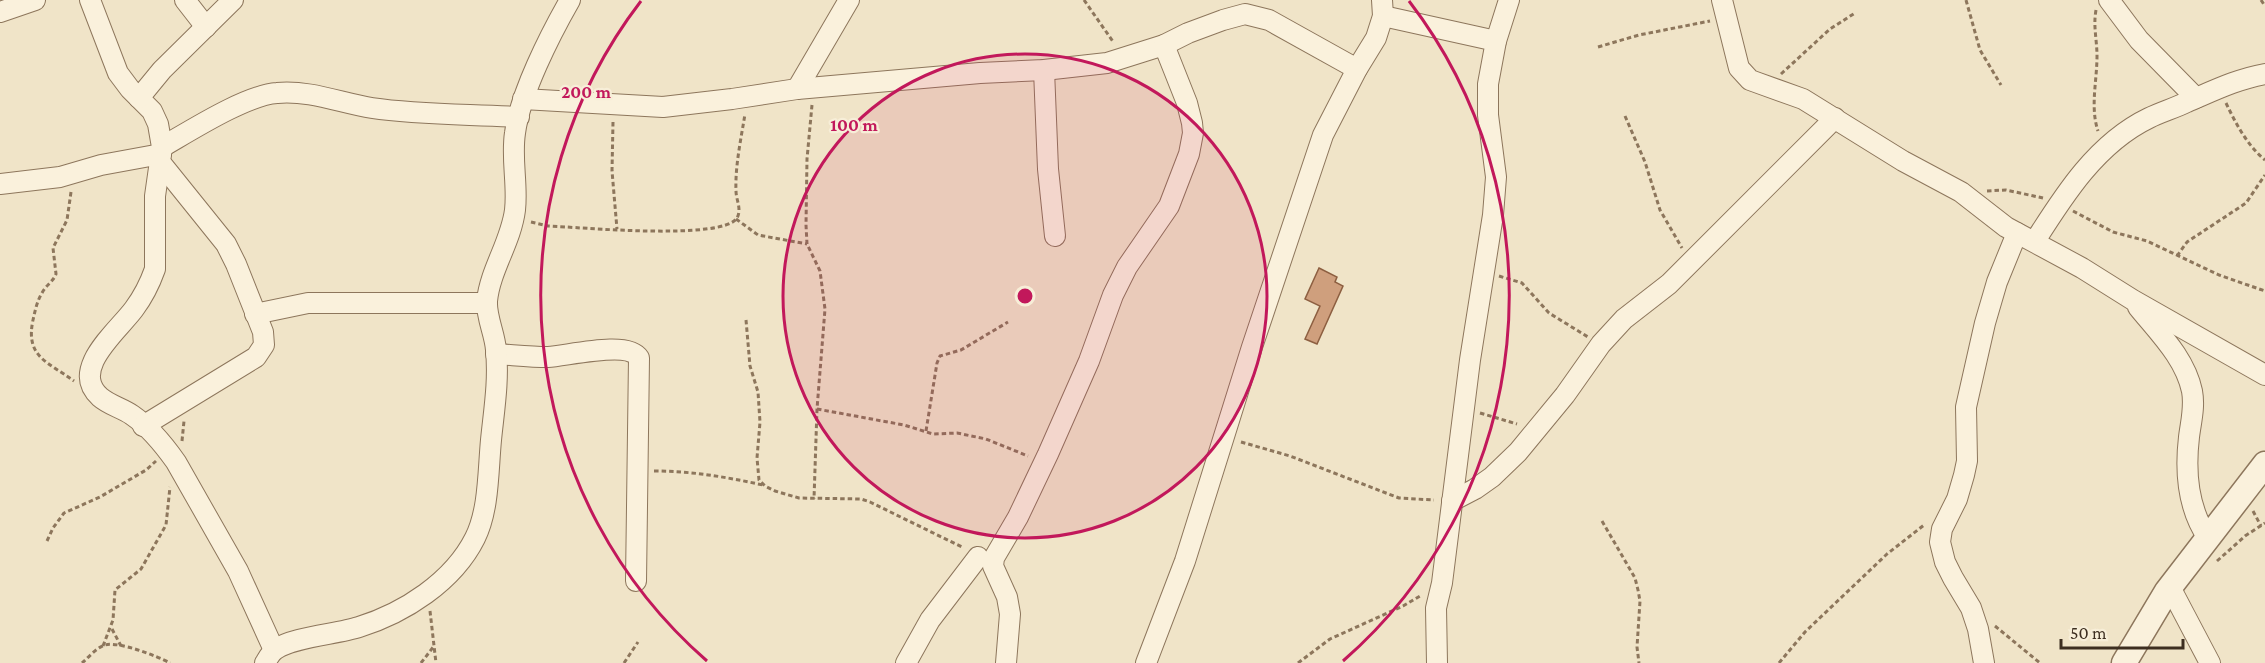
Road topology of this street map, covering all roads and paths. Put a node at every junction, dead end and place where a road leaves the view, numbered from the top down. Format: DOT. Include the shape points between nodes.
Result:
graph roads {
  1 [pos="35,0"];
  2 [pos="90,0"];
  3 [pos="185,0"];
  4 [pos="232,0"];
  5 [pos="570,0"];
  6 [pos="849,0"];
  7 [pos="1084,0"];
  8 [pos="1509,0"];
  9 [pos="1966,0"];
  10 [pos="2261,0"];
  11 [pos="2102,4"];
  12 [pos="2265,6"];
  13 [pos="1382,8"];
  14 [pos="1724,9"];
  15 [pos="0,12"];
  16 [pos="1855,13"];
  17 [pos="206,27"];
  18 [pos="1496,41"];
  19 [pos="1164,45"];
  20 [pos="1598,47"];
  21 [pos="1125,58"];
  22 [pos="1357,69"];
  23 [pos="1044,70"];
  24 [pos="2265,74"];
  25 [pos="2001,85"];
  26 [pos="1770,86"];
  27 [pos="2219,87"];
  28 [pos="805,88"];
  29 [pos="747,97"];
  30 [pos="139,98"];
  31 [pos="2196,98"];
  32 [pos="613,105"];
  33 [pos="521,108"];
  34 [pos="1625,116"];
  35 [pos="1835,118"];
  36 [pos="2103,150"];
  37 [pos="161,154"];
  38 [pos="2265,160"];
  39 [pos="70,175"];
  40 [pos="2265,175"];
  41 [pos="0,184"];
  42 [pos="1961,192"];
  43 [pos="2058,203"];
  44 [pos="515,210"];
  45 [pos="736,219"];
  46 [pos="617,229"];
  47 [pos="1055,236"];
  48 [pos="2026,237"];
  49 [pos="807,244"];
  50 [pos="2177,256"];
  51 [pos="1690,262"];
  52 [pos="1485,275"];
  53 [pos="2265,291"];
  54 [pos="2133,300"];
  55 [pos="487,303"];
  56 [pos="255,314"];
  57 [pos="746,320"];
  58 [pos="1008,322"];
  59 [pos="1601,344"];
  60 [pos="496,354"];
  61 [pos="2265,375"];
  62 [pos="75,382"];
  63 [pos="185,399"];
  64 [pos="1464,408"];
  65 [pos="817,409"];
  66 [pos="143,426"];
  67 [pos="926,431"];
  68 [pos="1536,431"];
  69 [pos="1225,437"];
  70 [pos="173,446"];
  71 [pos="1044,463"];
  72 [pos="2265,464"];
  73 [pos="180,470"];
  74 [pos="636,471"];
  75 [pos="765,486"];
  76 [pos="814,499"];
  77 [pos="1452,501"];
  78 [pos="1951,509"];
  79 [pos="1602,521"];
  80 [pos="2208,538"];
  81 [pos="47,541"];
  82 [pos="978,557"];
  83 [pos="636,581"];
  84 [pos="1442,583"];
  85 [pos="2170,587"];
  86 [pos="428,592"];
  87 [pos="1971,608"];
  88 [pos="111,629"];
  89 [pos="638,642"];
  90 [pos="104,646"];
  91 [pos="121,646"];
  92 [pos="434,646"];
  93 [pos="270,656"];
  94 [pos="82,663"];
  95 [pos="170,663"];
  96 [pos="420,663"];
  97 [pos="436,663"];
  98 [pos="624,663"];
  99 [pos="906,663"];
  100 [pos="1006,663"];
  101 [pos="1146,663"];
  102 [pos="1298,663"];
  103 [pos="1437,663"];
  104 [pos="1639,663"];
  105 [pos="1779,663"];
  106 [pos="1984,663"];
  107 [pos="2040,663"];
  108 [pos="2124,663"];
  109 [pos="2210,663"];
  1 -- 15 [label="street"];
  2 -- 30 [label="street" via="118,74"];
  3 -- 17 [label="street"];
  4 -- 17 [label="street"];
  5 -- 33 [label="street"];
  6 -- 28 [label="street"];
  7 -- 21 [label="path"];
  8 -- 18 [label="street"];
  9 -- 25 [label="path" via="1980,50"];
  10 -- 12 [label="path"];
  11 -- 31 [label="street"];
  11 -- 36 [label="path" via="2093,26 2097,58 2094,107"];
  13 -- 18 [label="street"];
  13 -- 22 [label="street" via="1376,38"];
  14 -- 20 [label="path"];
  14 -- 26 [label="street" via="1739,68 1750,80"];
  16 -- 26 [label="path" via="1830,28"];
  17 -- 30 [label="street"];
  18 -- 52 [label="street" via="1488,84 1496,177"];
  19 -- 21 [label="street"];
  19 -- 22 [label="street" via="1223,20 1258,15"];
  19 -- 71 [label="street" via="1192,123 1189,154 1168,206 1113,295"];
  21 -- 23 [label="street"];
  22 -- 69 [label="street" via="1323,135"];
  23 -- 28 [label="street"];
  23 -- 47 [label="street"];
  24 -- 27 [label="street"];
  26 -- 35 [label="street"];
  27 -- 31 [label="street"];
  27 -- 38 [label="path" via="2237,126"];
  28 -- 29 [label="street"];
  28 -- 49 [label="path"];
  29 -- 32 [label="street" via="663,107"];
  29 -- 45 [label="path"];
  30 -- 37 [label="street" via="158,124"];
  31 -- 36 [label="street" via="2149,118"];
  32 -- 33 [label="street"];
  32 -- 46 [label="path" via="612,171"];
  33 -- 37 [label="street" via="393,110 277,93 227,111"];
  33 -- 44 [label="street" via="514,143"];
  34 -- 51 [label="path" via="1660,210"];
  35 -- 42 [label="street"];
  35 -- 51 [label="street"];
  36 -- 43 [label="street"];
  37 -- 39 [label="street"];
  37 -- 56 [label="street" via="226,244"];
  37 -- 66 [label="street" via="154,196 152,280 90,369 94,391 101,399 133,416"];
  39 -- 41 [label="street"];
  39 -- 62 [label="path" via="67,220 53,248 56,274 39,298 31,338 39,357"];
  40 -- 50 [label="path" via="2246,203 2187,242"];
  42 -- 43 [label="path" via="2006,190"];
  42 -- 48 [label="street" via="2006,227"];
  43 -- 48 [label="street"];
  43 -- 50 [label="path" via="2113,232 2147,241"];
  44 -- 46 [label="path" via="538,225"];
  44 -- 55 [label="street"];
  45 -- 46 [label="path" via="728,225 691,231"];
  45 -- 49 [label="path" via="758,235"];
  48 -- 54 [label="street"];
  48 -- 78 [label="street" via="1997,282 1985,323 1966,407 1967,460"];
  49 -- 65 [label="path" via="820,271 825,309"];
  50 -- 53 [label="path"];
  51 -- 59 [label="street"];
  52 -- 59 [label="path" via="1522,283 1549,313"];
  52 -- 64 [label="street"];
  54 -- 61 [label="street"];
  54 -- 80 [label="street" via="2178,356 2191,389 2193,413 2187,477 2197,518"];
  55 -- 56 [label="street" via="308,303"];
  55 -- 60 [label="street"];
  56 -- 63 [label="street" via="265,339 262,350"];
  57 -- 75 [label="path" via="750,366 758,392 757,470"];
  58 -- 67 [label="path" via="961,350 940,356"];
  59 -- 68 [label="street"];
  60 -- 74 [label="street" via="548,357 596,350 637,354 640,368"];
  60 -- 86 [label="street" via="497,396 480,523 463,557"];
  63 -- 66 [label="street"];
  63 -- 70 [label="path"];
  64 -- 68 [label="path"];
  64 -- 77 [label="street"];
  65 -- 67 [label="path"];
  65 -- 76 [label="path"];
  66 -- 70 [label="street"];
  67 -- 71 [label="path" via="986,439"];
  68 -- 77 [label="street" via="1492,477"];
  69 -- 77 [label="path" via="1290,456 1399,498"];
  69 -- 101 [label="street" via="1185,561"];
  70 -- 73 [label="street"];
  70 -- 81 [label="path" via="146,470 64,513"];
  71 -- 100 [label="street" via="994,558 993,566 1010,614"];
  72 -- 80 [label="street"];
  73 -- 88 [label="path" via="169,489 166,525 141,569 115,590"];
  73 -- 93 [label="street" via="238,571"];
  74 -- 75 [label="path" via="690,471"];
  74 -- 83 [label="street"];
  75 -- 76 [label="path"];
  76 -- 82 [label="path" via="870,501"];
  77 -- 84 [label="street"];
  78 -- 87 [label="street" via="1942,529 1941,549"];
  78 -- 105 [label="path" via="1887,554 1805,632"];
  79 -- 104 [label="path" via="1635,578 1640,601"];
  80 -- 85 [label="street"];
  82 -- 99 [label="street" via="930,620"];
  84 -- 102 [label="path" via="1404,606 1330,639"];
  84 -- 103 [label="street" via="1436,608"];
  85 -- 108 [label="street"];
  85 -- 109 [label="street"];
  86 -- 92 [label="path"];
  86 -- 93 [label="street" via="384,618 285,644"];
  87 -- 106 [label="street"];
  87 -- 107 [label="path"];
  88 -- 90 [label="path"];
  88 -- 91 [label="path"];
  89 -- 98 [label="path"];
  90 -- 91 [label="path"];
  90 -- 94 [label="path"];
  91 -- 95 [label="path"];
  92 -- 96 [label="path"];
  92 -- 97 [label="path"];
}
